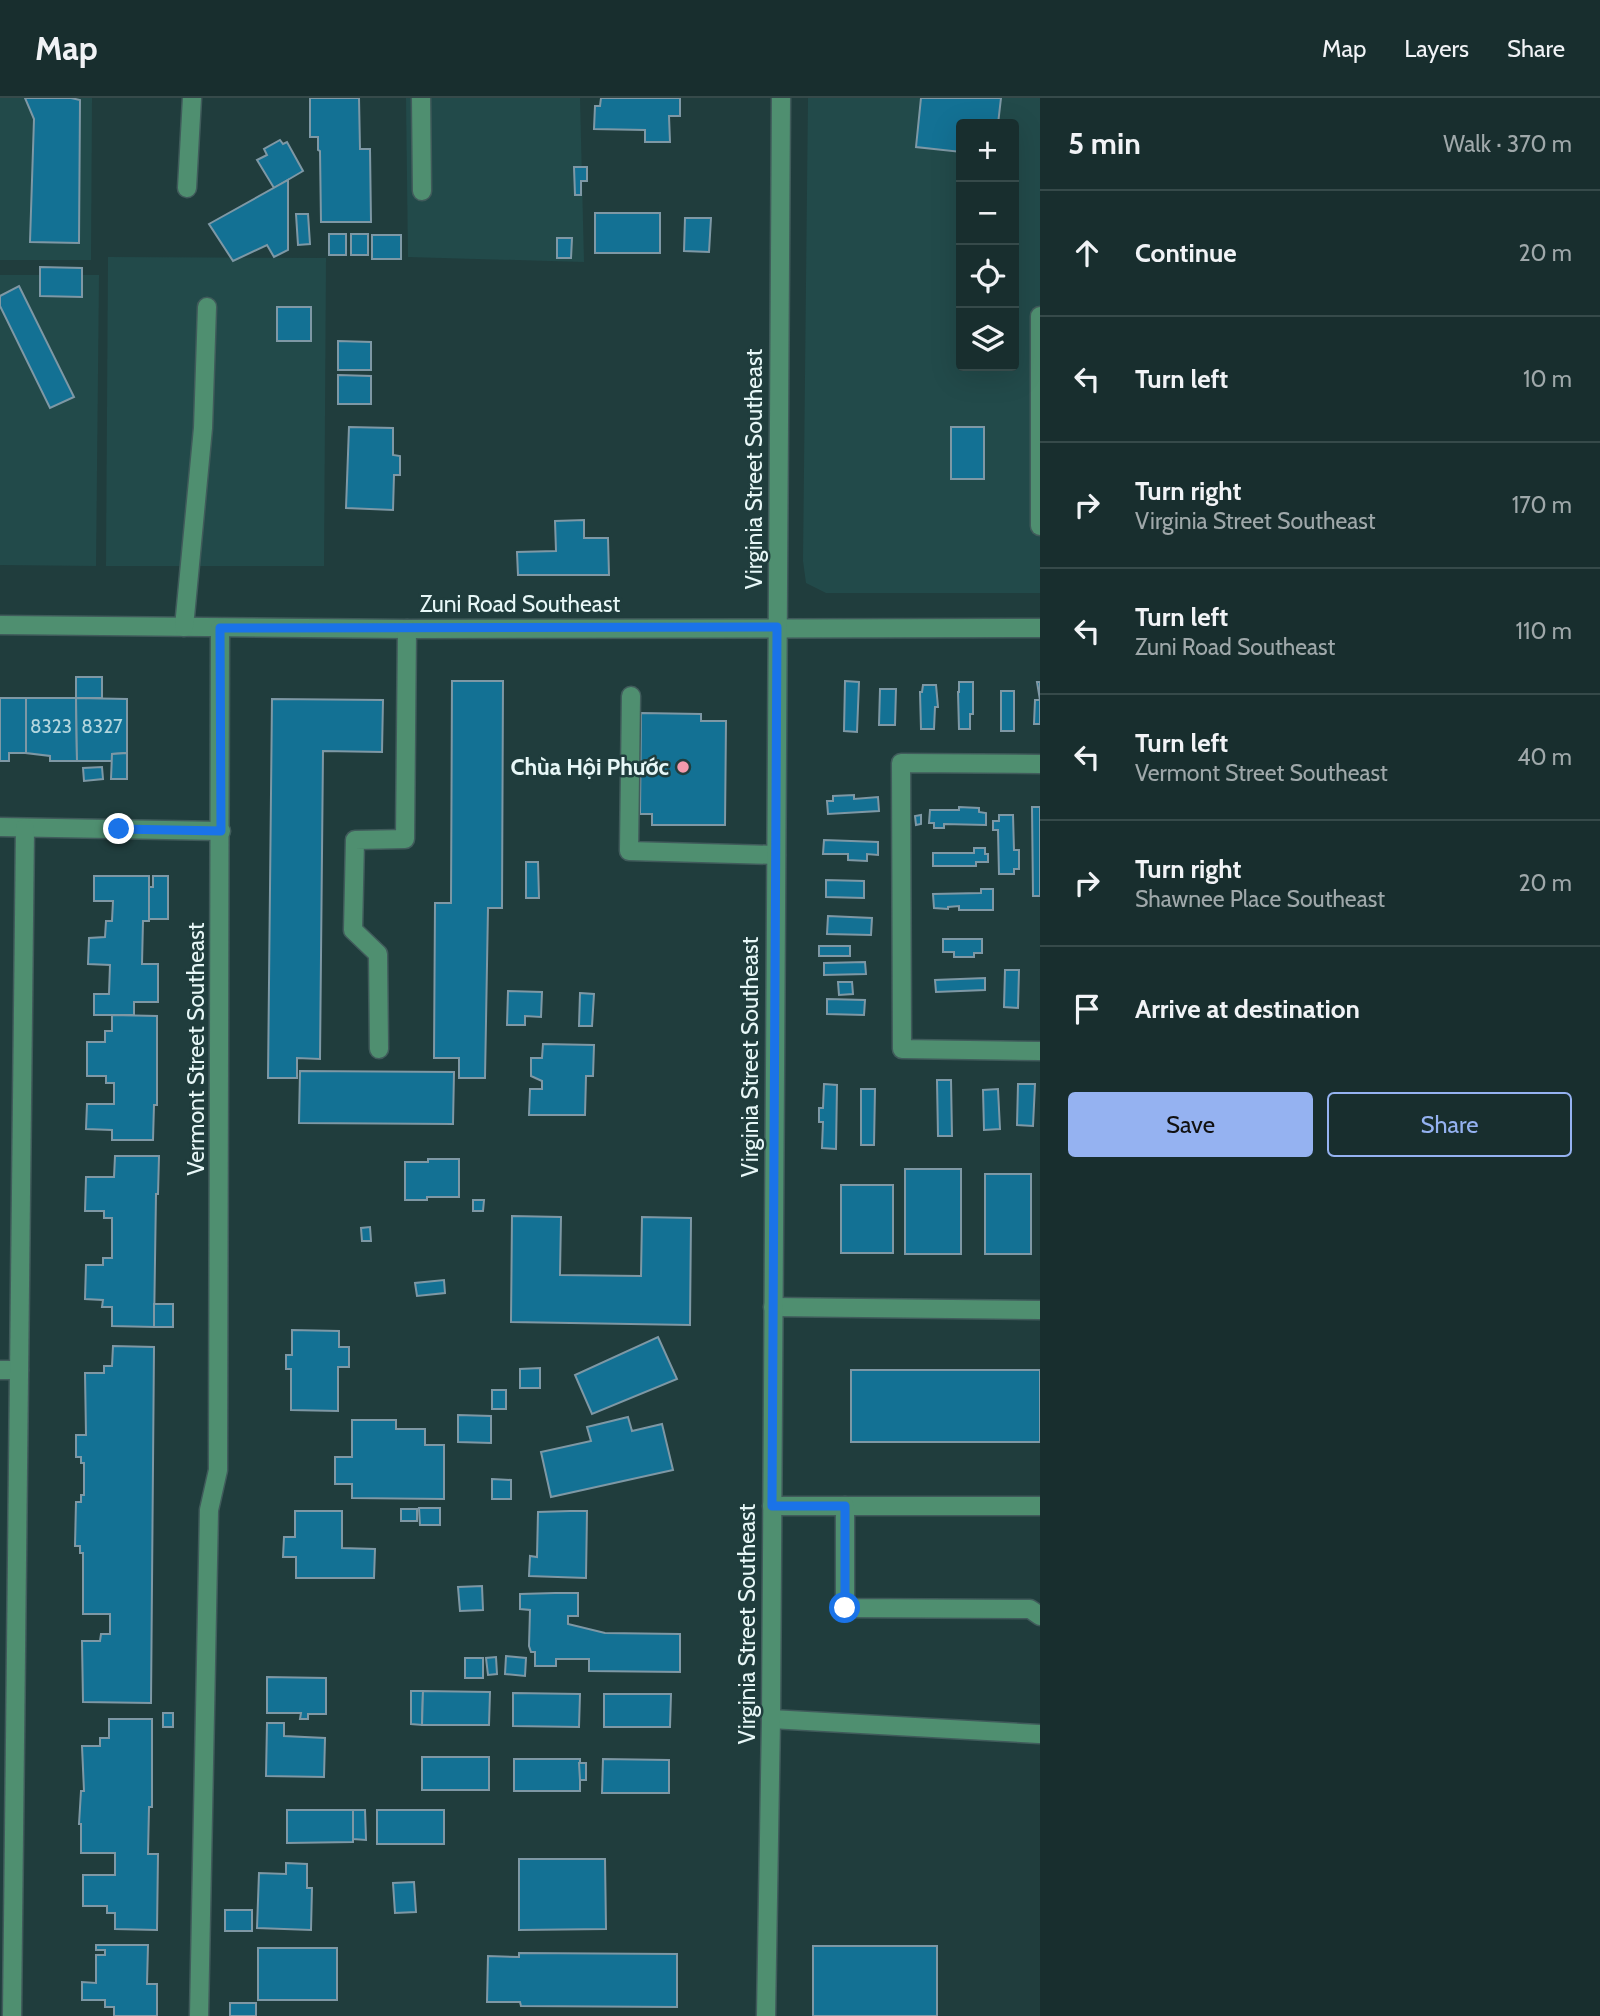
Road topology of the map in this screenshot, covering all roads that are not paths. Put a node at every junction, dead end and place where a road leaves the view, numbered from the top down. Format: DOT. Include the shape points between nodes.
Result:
graph roads {
  1 [pos="192,98"];
  2 [pos="421,98"];
  3 [pos="781,98"];
  4 [pos="187,188"];
  5 [pos="422,191"];
  6 [pos="207,307"];
  7 [pos="1040,316"];
  8 [pos="1040,526"];
  9 [pos="0,625"];
  10 [pos="184,627"];
  11 [pos="777,627"];
  12 [pos="220,628"];
  13 [pos="1040,628"];
  14 [pos="407,629"];
  15 [pos="631,696"];
  16 [pos="1040,764"];
  17 [pos="0,827"];
  18 [pos="25,828"];
  19 [pos="221,831"];
  20 [pos="776,855"];
  21 [pos="379,1049"];
  22 [pos="1040,1051"];
  23 [pos="773,1307"];
  24 [pos="1040,1310"];
  25 [pos="0,1370"];
  26 [pos="19,1370"];
  27 [pos="772,1506"];
  28 [pos="845,1506"];
  29 [pos="1040,1506"];
  30 [pos="1040,1616"];
  31 [pos="771,1719"];
  32 [pos="1039,1734"];
  33 [pos="12,2016"];
  34 [pos="199,2016"];
  35 [pos="766,2016"];
  1 -- 4 [label="street"];
  2 -- 5 [label="street"];
  3 -- 11 [label="street, Virginia Street Southeast"];
  6 -- 10 [label="street" via="203,428"];
  7 -- 8 [label="street"];
  9 -- 10 [label="street, Zuni Road Southeast"];
  10 -- 12 [label="street, Zuni Road Southeast"];
  11 -- 13 [label="street, Zuni Road Southeast"];
  11 -- 14 [label="street, Zuni Road Southeast"];
  11 -- 20 [label="street, Virginia Street Southeast"];
  12 -- 14 [label="street, Zuni Road Southeast"];
  12 -- 19 [label="street, Vermont Street Southeast"];
  14 -- 21 [label="street" via="405,839 355,840 353,930 378,954"];
  15 -- 20 [label="street" via="629,851"];
  16 -- 22 [label="street" via="901,762 902,1049"];
  17 -- 18 [label="street"];
  18 -- 19 [label="street"];
  18 -- 26 [label="street"];
  19 -- 34 [label="street, Vermont Street Southeast" via="218,1470 209,1510"];
  20 -- 23 [label="street, Virginia Street Southeast"];
  23 -- 24 [label="street"];
  23 -- 27 [label="street, Virginia Street Southeast"];
  25 -- 26 [label="street"];
  26 -- 33 [label="street"];
  27 -- 28 [label="street"];
  27 -- 31 [label="street, Virginia Street Southeast"];
  28 -- 29 [label="street"];
  28 -- 30 [label="street" via="845,1608 1030,1609"];
  31 -- 32 [label="street"];
  31 -- 35 [label="street, Virginia Street Southeast"];
}
